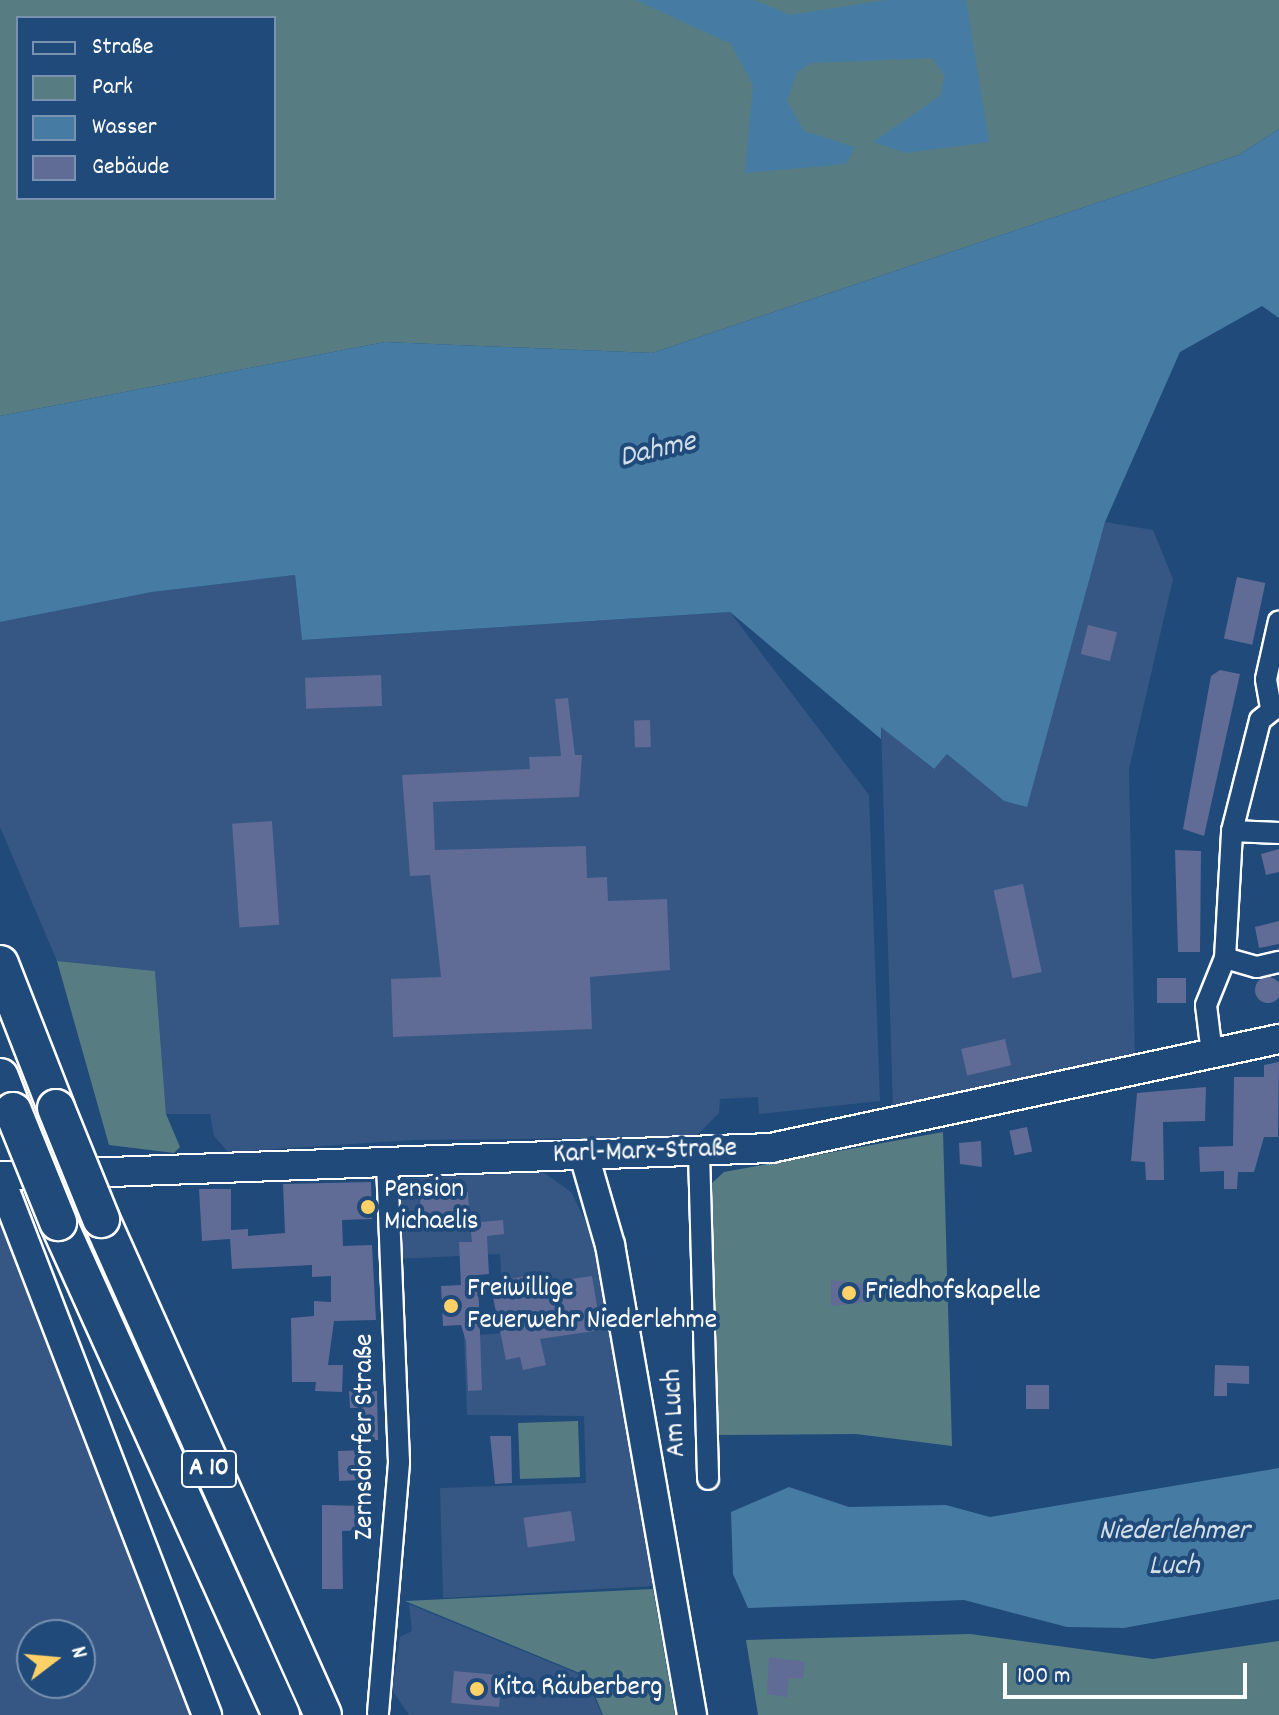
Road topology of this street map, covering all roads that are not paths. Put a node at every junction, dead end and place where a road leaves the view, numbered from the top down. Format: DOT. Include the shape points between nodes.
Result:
graph roads {
  1 [pos="1279,621"];
  2 [pos="1275,706"];
  3 [pos="1232,831"];
  4 [pos="1279,833"];
  5 [pos="1225,958"];
  6 [pos="1279,962"];
  7 [pos="0,964"];
  8 [pos="1279,1039"];
  9 [pos="1212,1054"];
  10 [pos="0,1077"];
  11 [pos="699,1153"];
  12 [pos="596,1155"];
  13 [pos="387,1161"];
  14 [pos="0,1177"];
  15 [pos="708,1479"];
  16 [pos="378,1713"];
  17 [pos="207,1715"];
  18 [pos="281,1715"];
  19 [pos="323,1715"];
  20 [pos="692,1715"];
  1 -- 2 [label="street" via="1266,679"];
  2 -- 3 [label="street" via="1260,720"];
  3 -- 4 [label="street"];
  3 -- 5 [label="street"];
  5 -- 6 [label="street" via="1257,967"];
  5 -- 9 [label="street" via="1206,1005"];
  7 -- 19 [label="highway, A 10, bridge" via="101,1219"];
  8 -- 9 [label="street, Karl-Marx-Straße"];
  9 -- 11 [label="street, Karl-Marx-Straße" via="797,1144"];
  10 -- 18 [label="highway, A 10, bridge" via="58,1222"];
  11 -- 12 [label="street, Karl-Marx-Straße"];
  11 -- 15 [label="street, Am Luch"];
  12 -- 13 [label="street, Karl-Marx-Straße"];
  12 -- 20 [label="street"];
  13 -- 14 [label="street, Karl-Marx-Straße"];
  13 -- 16 [label="street, Zernsdorfer Straße" via="399,1462"];
  14 -- 17 [label="street"];
}
